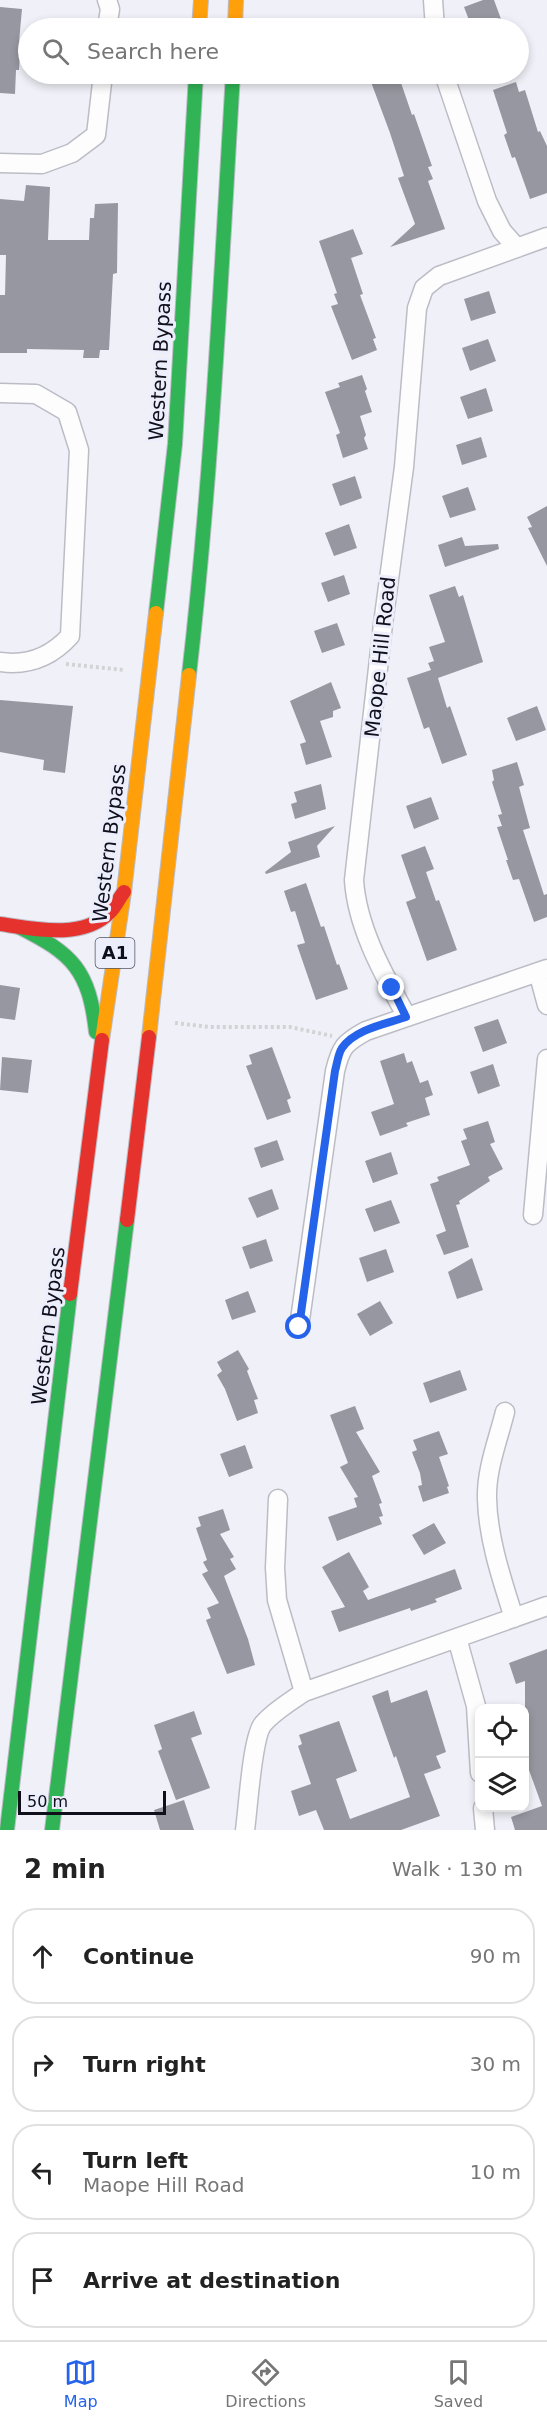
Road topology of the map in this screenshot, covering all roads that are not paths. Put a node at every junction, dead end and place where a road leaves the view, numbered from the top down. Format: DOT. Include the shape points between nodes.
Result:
graph roads {
  1 [pos="107,0"];
  2 [pos="201,0"];
  3 [pos="236,0"];
  4 [pos="433,0"];
  5 [pos="109,18"];
  6 [pos="200,18"];
  7 [pos="235,18"];
  8 [pos="434,18"];
  9 [pos="102,84"];
  10 [pos="195,84"];
  11 [pos="233,84"];
  12 [pos="447,84"];
  13 [pos="0,163"];
  14 [pos="547,237"];
  15 [pos="518,248"];
  16 [pos="0,393"];
  17 [pos="0,662"];
  18 [pos="124,892"];
  19 [pos="0,924"];
  20 [pos="19,927"];
  21 [pos="543,970"];
  22 [pos="547,1005"];
  23 [pos="406,1017"];
  24 [pos="547,1059"];
  25 [pos="95,1084"];
  26 [pos="533,1215"];
  27 [pos="299,1327"];
  28 [pos="505,1412"];
  29 [pos="278,1499"];
  30 [pos="547,1606"];
  31 [pos="513,1618"];
  32 [pos="458,1638"];
  33 [pos="304,1692"];
  34 [pos="479,1758"];
  35 [pos="483,1812"];
  36 [pos="7,1830"];
  37 [pos="51,1830"];
  38 [pos="245,1830"];
  39 [pos="485,1830"];
  1 -- 5 [label="street"];
  2 -- 6 [label="main road"];
  3 -- 7 [label="main road"];
  4 -- 8 [label="street"];
  9 -- 13 [label="street" via="96,135 72,153 42,164"];
  10 -- 18 [label="main road, Western Bypass / A1" via="175,444"];
  11 -- 37 [label="main road, A1" via="200,580 151,1019"];
  12 -- 15 [label="street" via="487,201 502,231"];
  14 -- 15 [label="street"];
  15 -- 23 [label="street, Maope Hill Road" via="439,276 424,288 417,308 404,467 354,880 361,919"];
  16 -- 17 [label="street" via="36,394 67,412 79,450 70,636 57,650 37,659"];
  18 -- 20 [label="main road" via="110,912 87,925 71,929"];
  18 -- 25 [label="main road, Western Bypass / A1"];
  19 -- 20 [label="main road"];
  20 -- 25 [label="main road" via="60,949 90,989 97,1040"];
  21 -- 22 [label="street"];
  21 -- 23 [label="street"];
  23 -- 27 [label="street" via="366,1031 340,1050"];
  24 -- 26 [label="street"];
  25 -- 36 [label="main road, Western Bypass / A1"];
  28 -- 31 [label="street" via="487,1498 499,1568"];
  29 -- 33 [label="street" via="277,1600"];
  30 -- 31 [label="street"];
  31 -- 32 [label="street"];
  32 -- 33 [label="street"];
  32 -- 34 [label="street" via="476,1706"];
  33 -- 38 [label="street" via="261,1726"];
  35 -- 39 [label="street"];
}
